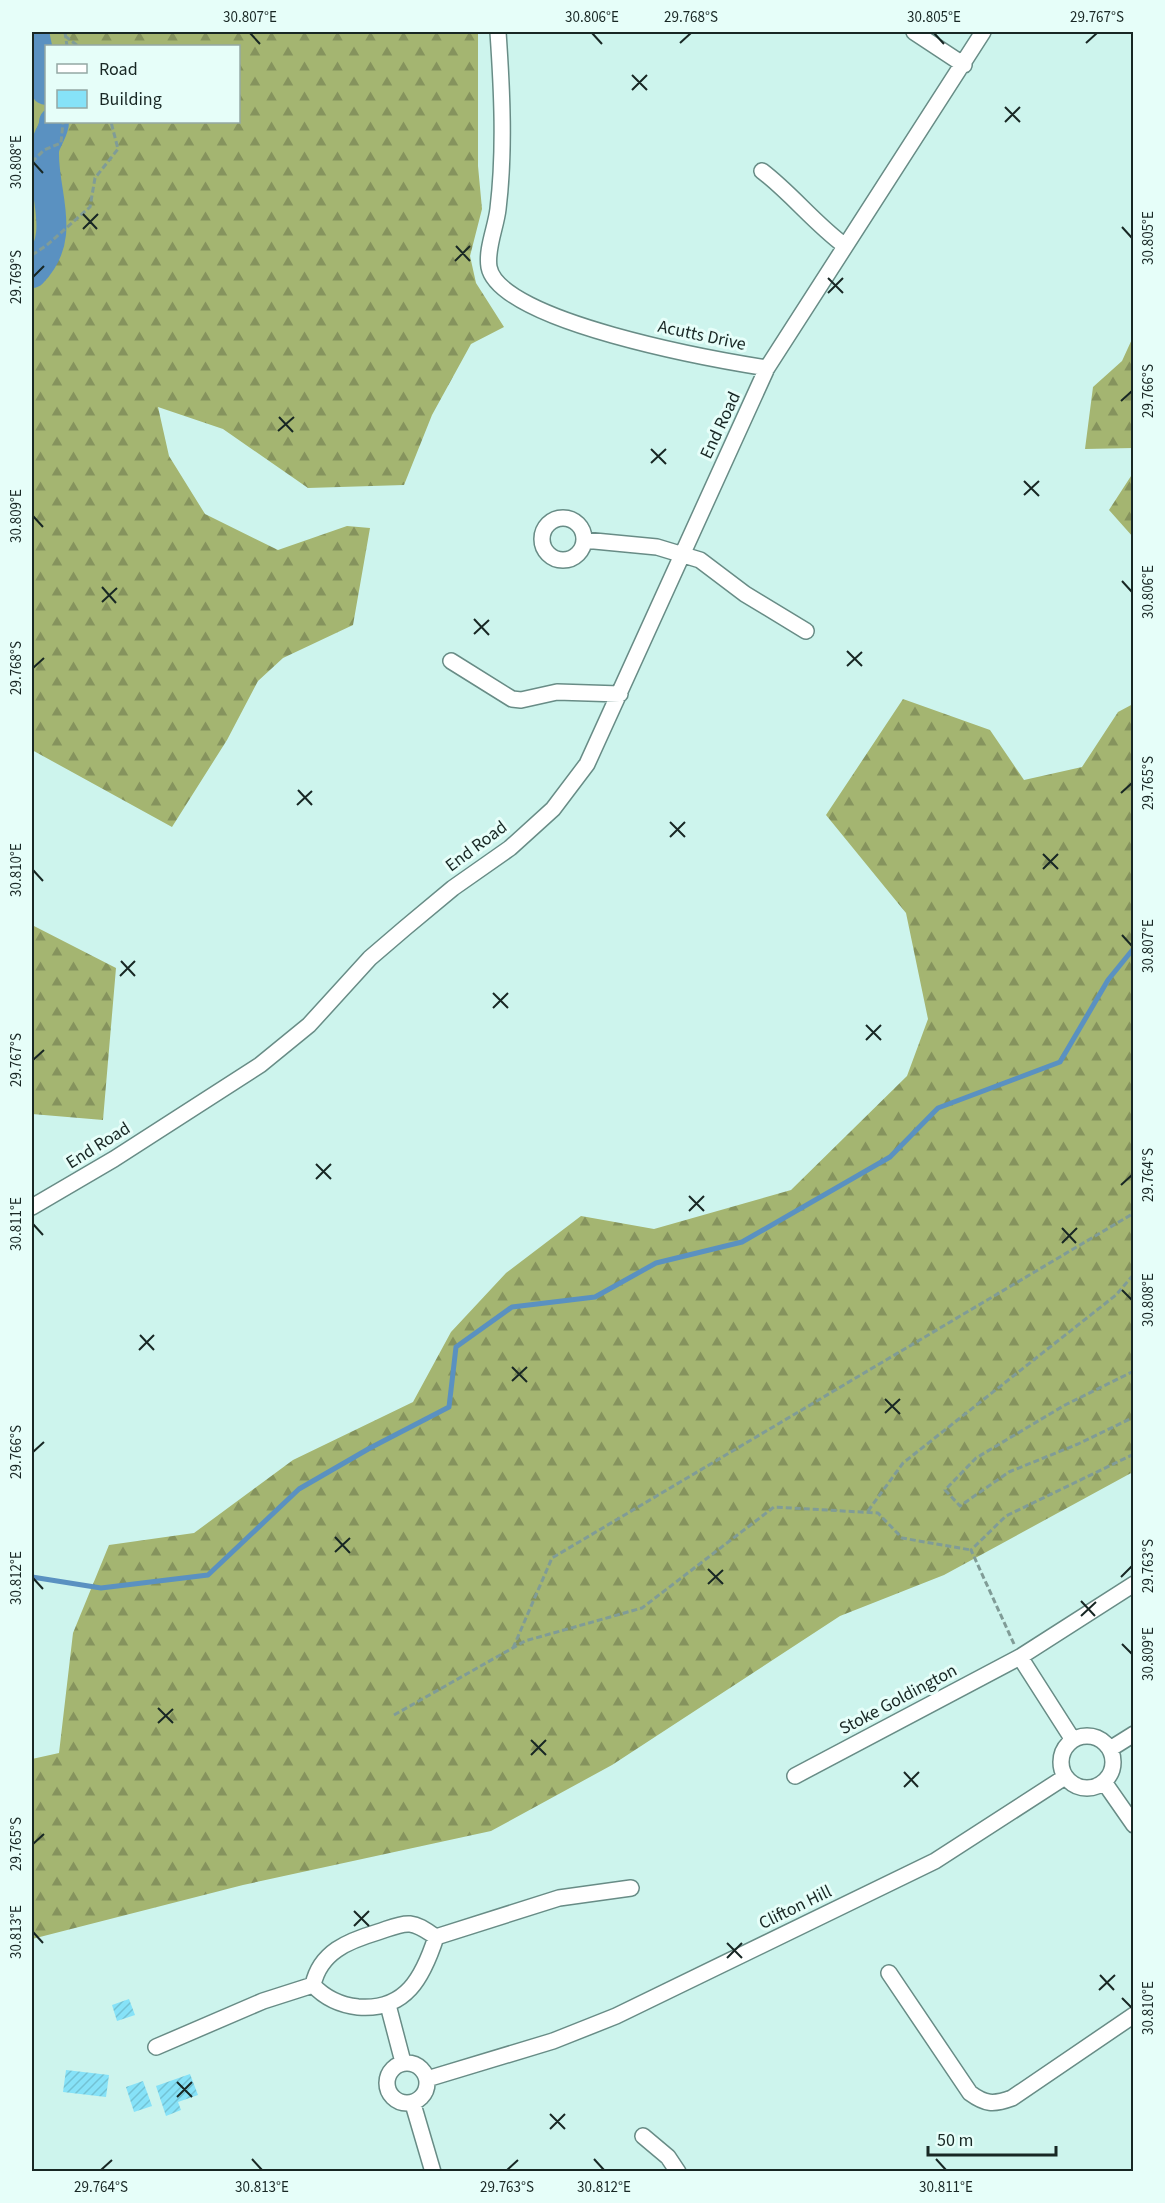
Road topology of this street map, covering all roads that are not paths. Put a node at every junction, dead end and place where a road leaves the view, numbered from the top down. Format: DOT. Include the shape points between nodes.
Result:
graph roads {
  1 [pos="498,32"];
  2 [pos="914,32"];
  3 [pos="983,32"];
  4 [pos="964,65"];
  5 [pos="762,171"];
  6 [pos="845,246"];
  7 [pos="767,369"];
  8 [pos="584,540"];
  9 [pos="684,554"];
  10 [pos="806,631"];
  11 [pos="451,661"];
  12 [pos="620,694"];
  13 [pos="32,1207"];
  14 [pos="1134,1584"];
  15 [pos="1020,1657"];
  16 [pos="1134,1734"];
  17 [pos="1073,1740"];
  18 [pos="1110,1749"];
  19 [pos="795,1776"];
  20 [pos="1065,1777"];
  21 [pos="1104,1782"];
  22 [pos="1134,1825"];
  23 [pos="631,1888"];
  24 [pos="436,1937"];
  25 [pos="889,1973"];
  26 [pos="313,1985"];
  27 [pos="388,2005"];
  28 [pos="1134,2015"];
  29 [pos="156,2047"];
  30 [pos="403,2062"];
  31 [pos="427,2079"];
  32 [pos="413,2104"];
  33 [pos="643,2136"];
  34 [pos="433,2172"];
  35 [pos="678,2172"];
  1 -- 7 [label="street, Acutts Drive" via="501,152 489,267 497,285 544,314 704,359"];
  2 -- 4 [label="street"];
  3 -- 4 [label="street"];
  4 -- 6 [label="street"];
  5 -- 6 [label="street"];
  6 -- 7 [label="street"];
  7 -- 9 [label="street, End Road"];
  8 -- 9 [label="street" via="657,547"];
  9 -- 10 [label="street" via="700,560 745,594"];
  9 -- 12 [label="street, End Road"];
  11 -- 12 [label="street" via="512,699 557,692"];
  12 -- 13 [label="street, End Road" via="587,764 553,809 510,848 453,888 370,958 309,1025 250,1071"];
  14 -- 15 [label="street, Stoke Goldington"];
  15 -- 17 [label="street"];
  15 -- 19 [label="street, Stoke Goldington"];
  16 -- 18 [label="street"];
  17 -- 18 [label="street" via="1097,1738"];
  17 -- 20 [label="street" via="1060,1761"];
  18 -- 21 [label="street" via="1113,1767"];
  20 -- 21 [label="street" via="1079,1788 1088,1789"];
  20 -- 31 [label="street, Clifton Hill" via="935,1861 616,2016 553,2042"];
  21 -- 22 [label="street"];
  23 -- 24 [label="street" via="560,1898"];
  24 -- 26 [label="street" via="410,1924 350,1941 338,1947 316,1971"];
  24 -- 27 [label="street" via="417,1981"];
  25 -- 28 [label="street" via="969,2092 981,2102 994,2104 1012,2098"];
  26 -- 27 [label="street" via="322,1995 338,2002"];
  26 -- 29 [label="street" via="263,2001"];
  27 -- 30 [label="street"];
  30 -- 31 [label="street" via="421,2068"];
  30 -- 32 [label="street" via="391,2071 388,2091 398,2101"];
  31 -- 32 [label="street" via="426,2091"];
  32 -- 34 [label="street"];
  33 -- 35 [label="street" via="668,2157"];
}
